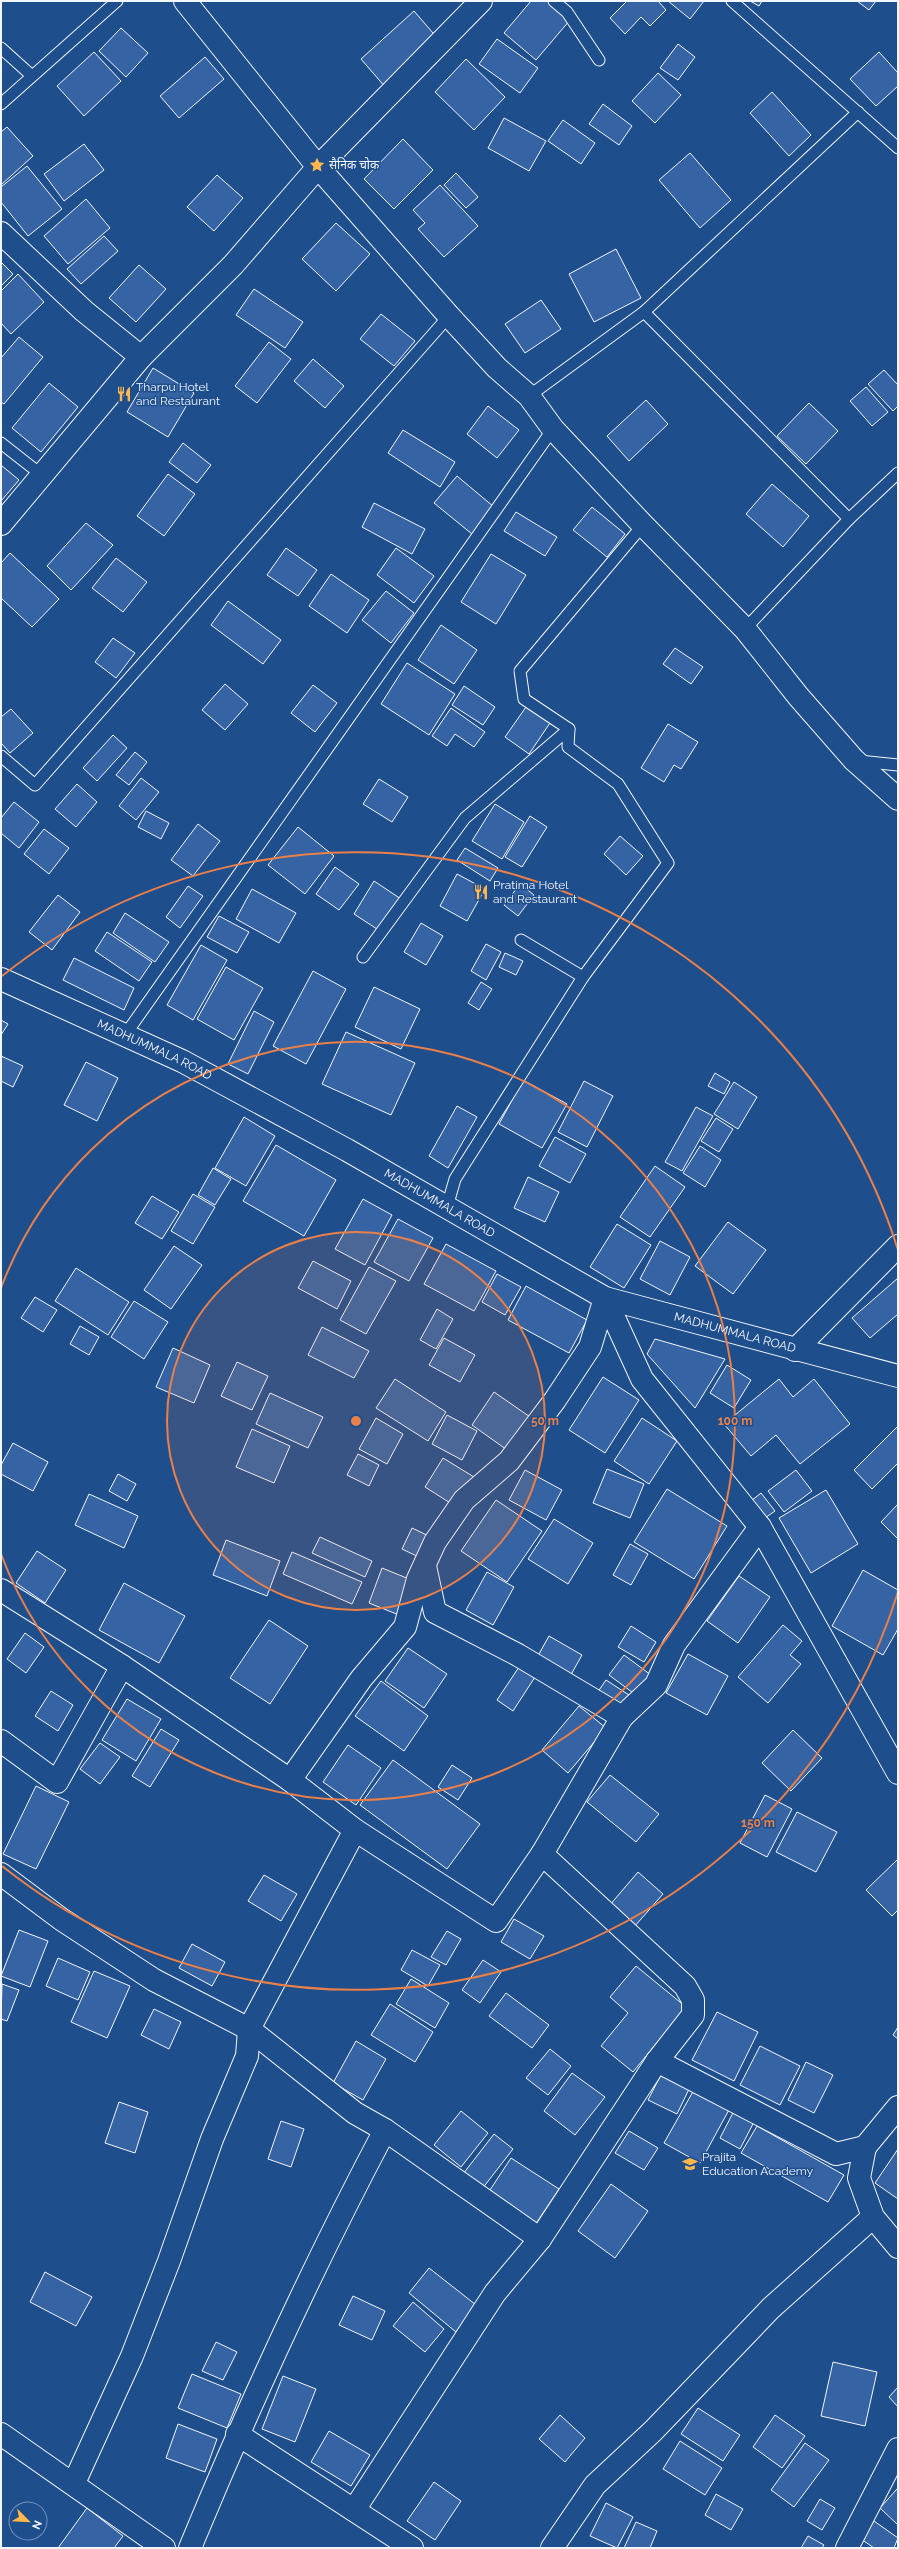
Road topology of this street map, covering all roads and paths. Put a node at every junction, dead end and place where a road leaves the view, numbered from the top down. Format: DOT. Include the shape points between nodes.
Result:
graph roads {
  1 [pos="117,1"];
  2 [pos="184,1"];
  3 [pos="481,1"];
  4 [pos="554,1"];
  5 [pos="732,1"];
  6 [pos="1,48"];
  7 [pos="599,60"];
  8 [pos="31,75"];
  9 [pos="1,104"];
  10 [pos="858,112"];
  11 [pos="898,148"];
  12 [pos="318,167"];
  13 [pos="1,233"];
  14 [pos="644,312"];
  15 [pos="449,316"];
  16 [pos="141,357"];
  17 [pos="529,396"];
  18 [pos="553,429"];
  19 [pos="1,443"];
  20 [pos="898,473"];
  21 [pos="43,476"];
  22 [pos="849,520"];
  23 [pos="1,524"];
  24 [pos="643,525"];
  25 [pos="745,629"];
  26 [pos="569,729"];
  27 [pos="1,756"];
  28 [pos="854,760"];
  29 [pos="898,765"];
  30 [pos="898,799"];
  31 [pos="521,940"];
  32 [pos="363,957"];
  33 [pos="583,977"];
  34 [pos="1,979"];
  35 [pos="125,1035"];
  36 [pos="448,1207"];
  37 [pos="898,1246"];
  38 [pos="606,1298"];
  39 [pos="795,1350"];
  40 [pos="898,1376"];
  41 [pos="760,1527"];
  42 [pos="425,1566"];
  43 [pos="1,1590"];
  44 [pos="122,1666"];
  45 [pos="622,1717"];
  46 [pos="1,1741"];
  47 [pos="898,1773"];
  48 [pos="290,1780"];
  49 [pos="355,1830"];
  50 [pos="542,1854"];
  51 [pos="1,1874"];
  52 [pos="249,2028"];
  53 [pos="657,2061"];
  54 [pos="898,2107"];
  55 [pos="385,2130"];
  56 [pos="865,2148"];
  57 [pos="873,2217"];
  58 [pos="540,2238"];
  59 [pos="898,2247"];
  60 [pos="1,2434"];
  61 [pos="237,2434"];
  62 [pos="898,2449"];
  63 [pos="74,2483"];
  64 [pos="354,2510"];
  65 [pos="164,2548"];
  66 [pos="190,2548"];
  67 [pos="412,2548"];
  68 [pos="552,2548"];
  69 [pos="847,2548"];
  1 -- 8 [label="lane"];
  2 -- 12 [label="street"];
  3 -- 12 [label="street"];
  4 -- 7 [label="lane" via="567,12"];
  5 -- 10 [label="lane"];
  6 -- 8 [label="lane"];
  8 -- 9 [label="lane"];
  10 -- 11 [label="lane"];
  10 -- 14 [label="lane"];
  12 -- 15 [label="street"];
  12 -- 16 [label="street" via="233,265"];
  13 -- 16 [label="street" via="84,311"];
  14 -- 17 [label="lane"];
  14 -- 22 [label="lane"];
  15 -- 17 [label="street" via="497,368"];
  15 -- 27 [label="lane" via="35,785"];
  16 -- 21 [label="street"];
  17 -- 18 [label="street"];
  18 -- 24 [label="street"];
  18 -- 35 [label="lane"];
  19 -- 21 [label="lane"];
  20 -- 22 [label="lane"];
  21 -- 23 [label="street"];
  22 -- 25 [label="lane"];
  24 -- 25 [label="street"];
  24 -- 26 [label="lane" via="520,671 524,700"];
  25 -- 28 [label="street" via="798,696"];
  26 -- 32 [label="lane" via="465,818"];
  26 -- 33 [label="lane" via="568,747 618,784 668,863"];
  28 -- 29 [label="lane"];
  28 -- 30 [label="street"];
  31 -- 33 [label="lane"];
  33 -- 36 [label="lane" via="455,1179"];
  34 -- 35 [label="street, MADHUMMALA ROAD"];
  35 -- 36 [label="street, MADHUMMALA ROAD" via="182,1061"];
  36 -- 38 [label="street, MADHUMMALA ROAD"];
  37 -- 39 [label="street"];
  38 -- 39 [label="street, MADHUMMALA ROAD"];
  38 -- 41 [label="street" via="642,1379"];
  38 -- 42 [label="street" via="590,1347 555,1400 509,1461 464,1500 435,1542"];
  39 -- 40 [label="street, MADHUMMALA ROAD"];
  41 -- 45 [label="street" via="674,1644 656,1685"];
  41 -- 47 [label="street"];
  42 -- 45 [label="street" via="435,1612 518,1655"];
  42 -- 48 [label="street" via="405,1627 361,1679"];
  43 -- 44 [label="street"];
  44 -- 46 [label="street" via="57,1782"];
  44 -- 48 [label="street"];
  45 -- 50 [label="street"];
  48 -- 49 [label="street"];
  49 -- 50 [label="street" via="496,1921"];
  49 -- 52 [label="street"];
  50 -- 53 [label="street" via="685,1986 693,2000 693,2014"];
  51 -- 52 [label="street" via="61,1919 154,1980"];
  52 -- 55 [label="street" via="355,2113"];
  52 -- 63 [label="street" via="247,2056 212,2139 169,2261 132,2356"];
  53 -- 56 [label="street" via="836,2154"];
  53 -- 58 [label="street"];
  54 -- 56 [label="street"];
  55 -- 58 [label="street"];
  55 -- 61 [label="street" via="331,2232"];
  56 -- 57 [label="street" via="859,2178"];
  57 -- 59 [label="street"];
  57 -- 68 [label="street" via="771,2308 653,2431 595,2485"];
  58 -- 64 [label="street" via="495,2293"];
  60 -- 63 [label="street"];
  61 -- 64 [label="street"];
  61 -- 66 [label="street"];
  62 -- 69 [label="street"];
  63 -- 65 [label="street"];
  64 -- 67 [label="street"];
}
